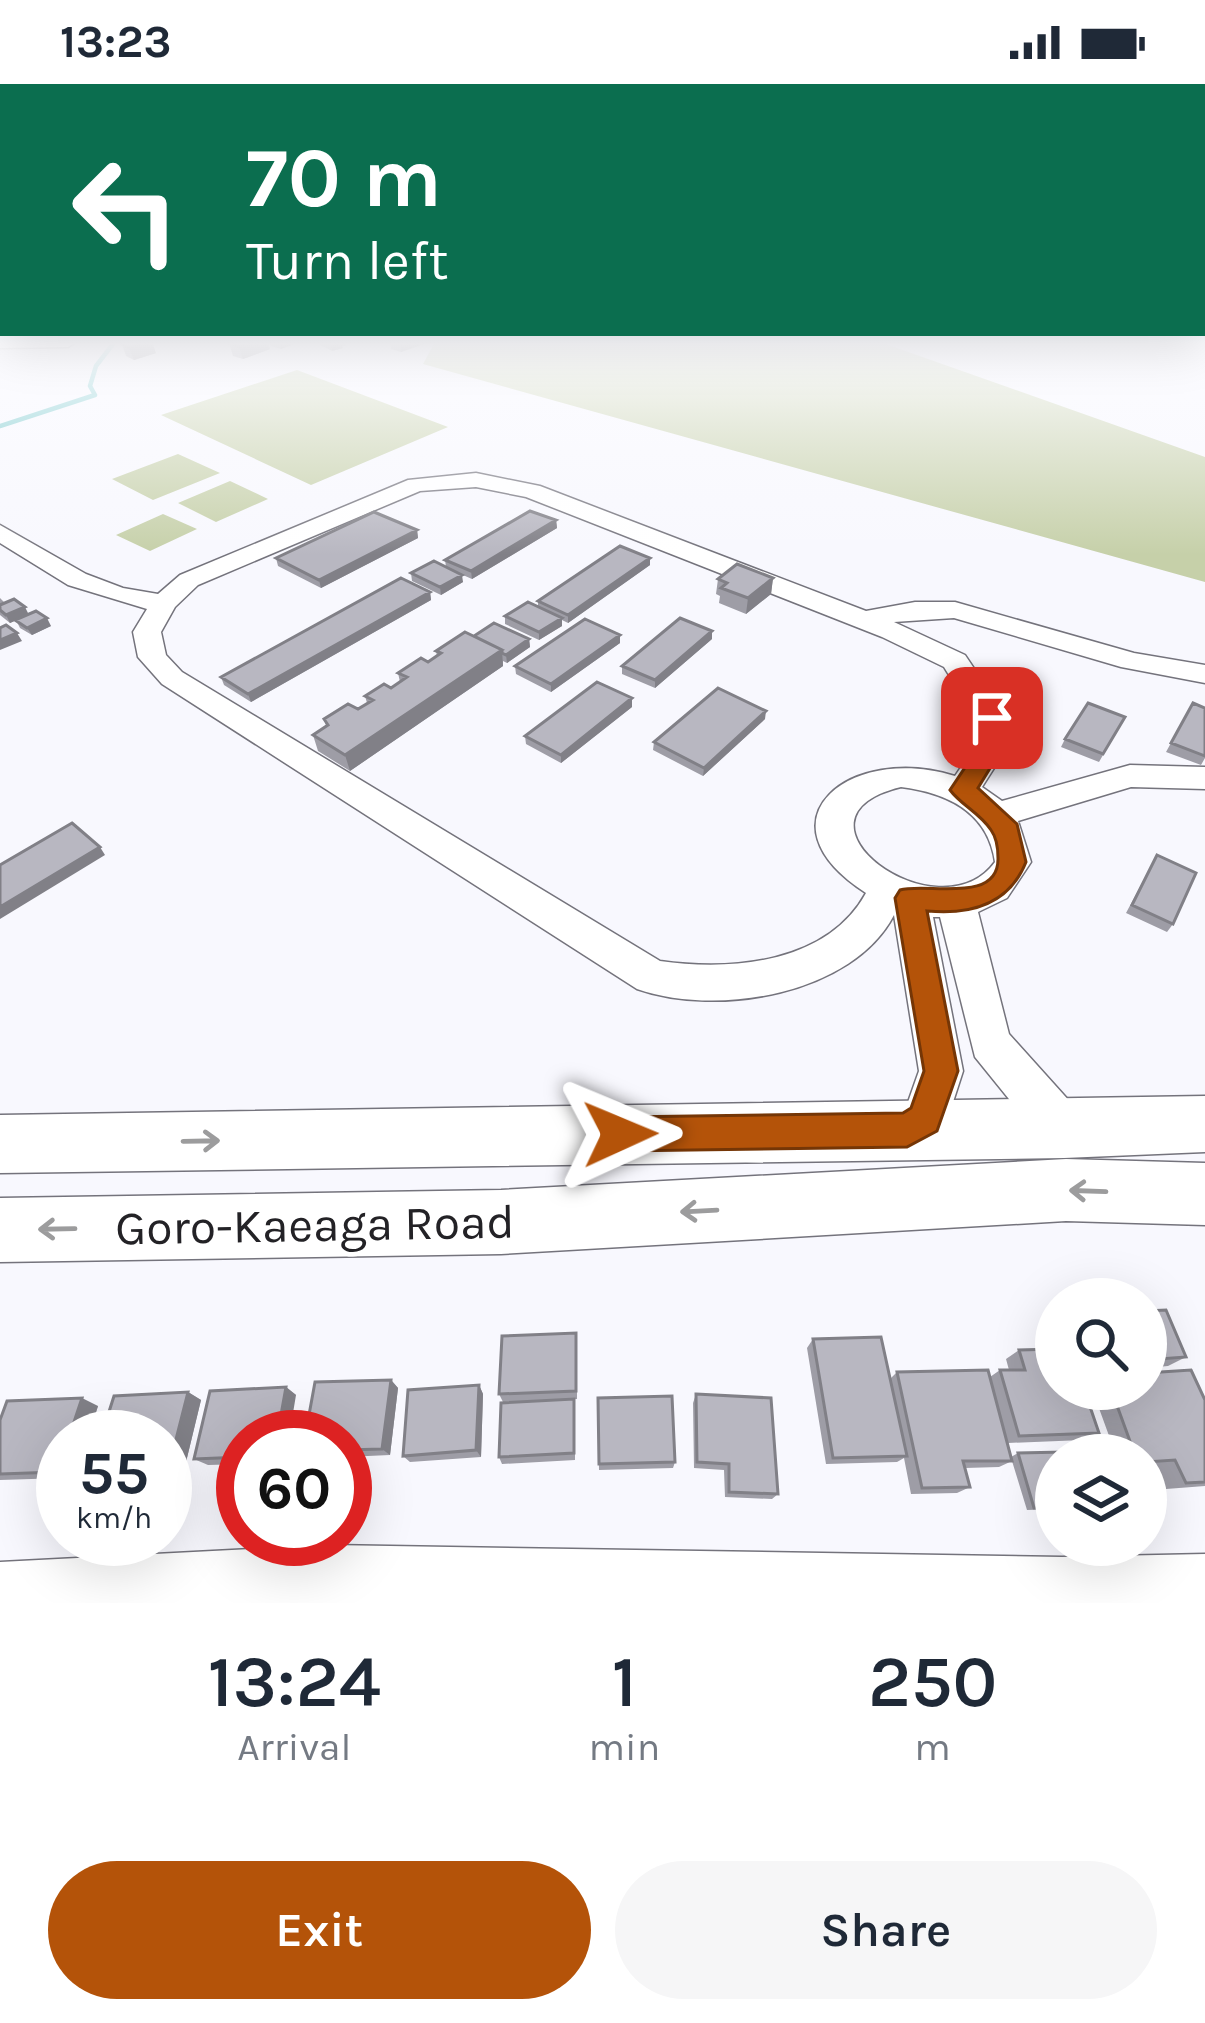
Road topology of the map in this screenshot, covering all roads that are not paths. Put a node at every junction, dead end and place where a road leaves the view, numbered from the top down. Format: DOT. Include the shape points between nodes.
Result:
graph roads {
  1 [pos="0,532"];
  2 [pos="164,603"];
  3 [pos="864,620"];
  4 [pos="1205,674"];
  5 [pos="1205,778"];
  6 [pos="963,790"];
  7 [pos="996,815"];
  8 [pos="898,894"];
  9 [pos="956,903"];
  10 [pos="1205,1124"];
  11 [pos="907,1130"];
  12 [pos="1064,1130"];
  13 [pos="0,1144"];
  14 [pos="1205,1194"];
  15 [pos="0,1230"];
  16 [pos="1205,1586"];
  17 [pos="328,1590"];
  18 [pos="0,1594"];
  19 [pos="824,1595"];
  1 -- 2 [label="street" via="85,587"];
  2 -- 3 [label="street" via="189,580 388,494 476,480 532,491"];
  2 -- 8 [label="street" via="147,632 152,657 172,678 652,977 764,978 862,932"];
  3 -- 4 [label="street" via="955,610"];
  3 -- 6 [label="street" via="955,661 992,718 994,742"];
  5 -- 7 [label="street" via="1130,776"];
  6 -- 7 [label="street"];
  6 -- 8 [label="street" via="922,777 881,777 839,803 839,848 866,878"];
  7 -- 9 [label="street" via="1012,847 1006,877"];
  8 -- 9 [label="street"];
  8 -- 11 [label="street" via="941,1071 925,1120"];
  9 -- 12 [label="street" via="990,1042"];
  10 -- 12 [label="main road, Goro-Kaeaga Road"];
  11 -- 12 [label="main road, Goro-Kaeaga Road"];
  13 -- 11 [label="main road, Goro-Kaeaga Road, one-way"];
  14 -- 15 [label="main road, Goro-Kaeaga Road, one-way" via="1066,1190 501,1222"];
  16 -- 19 [label="street"];
  17 -- 18 [label="street"];
  17 -- 19 [label="street"];
}
